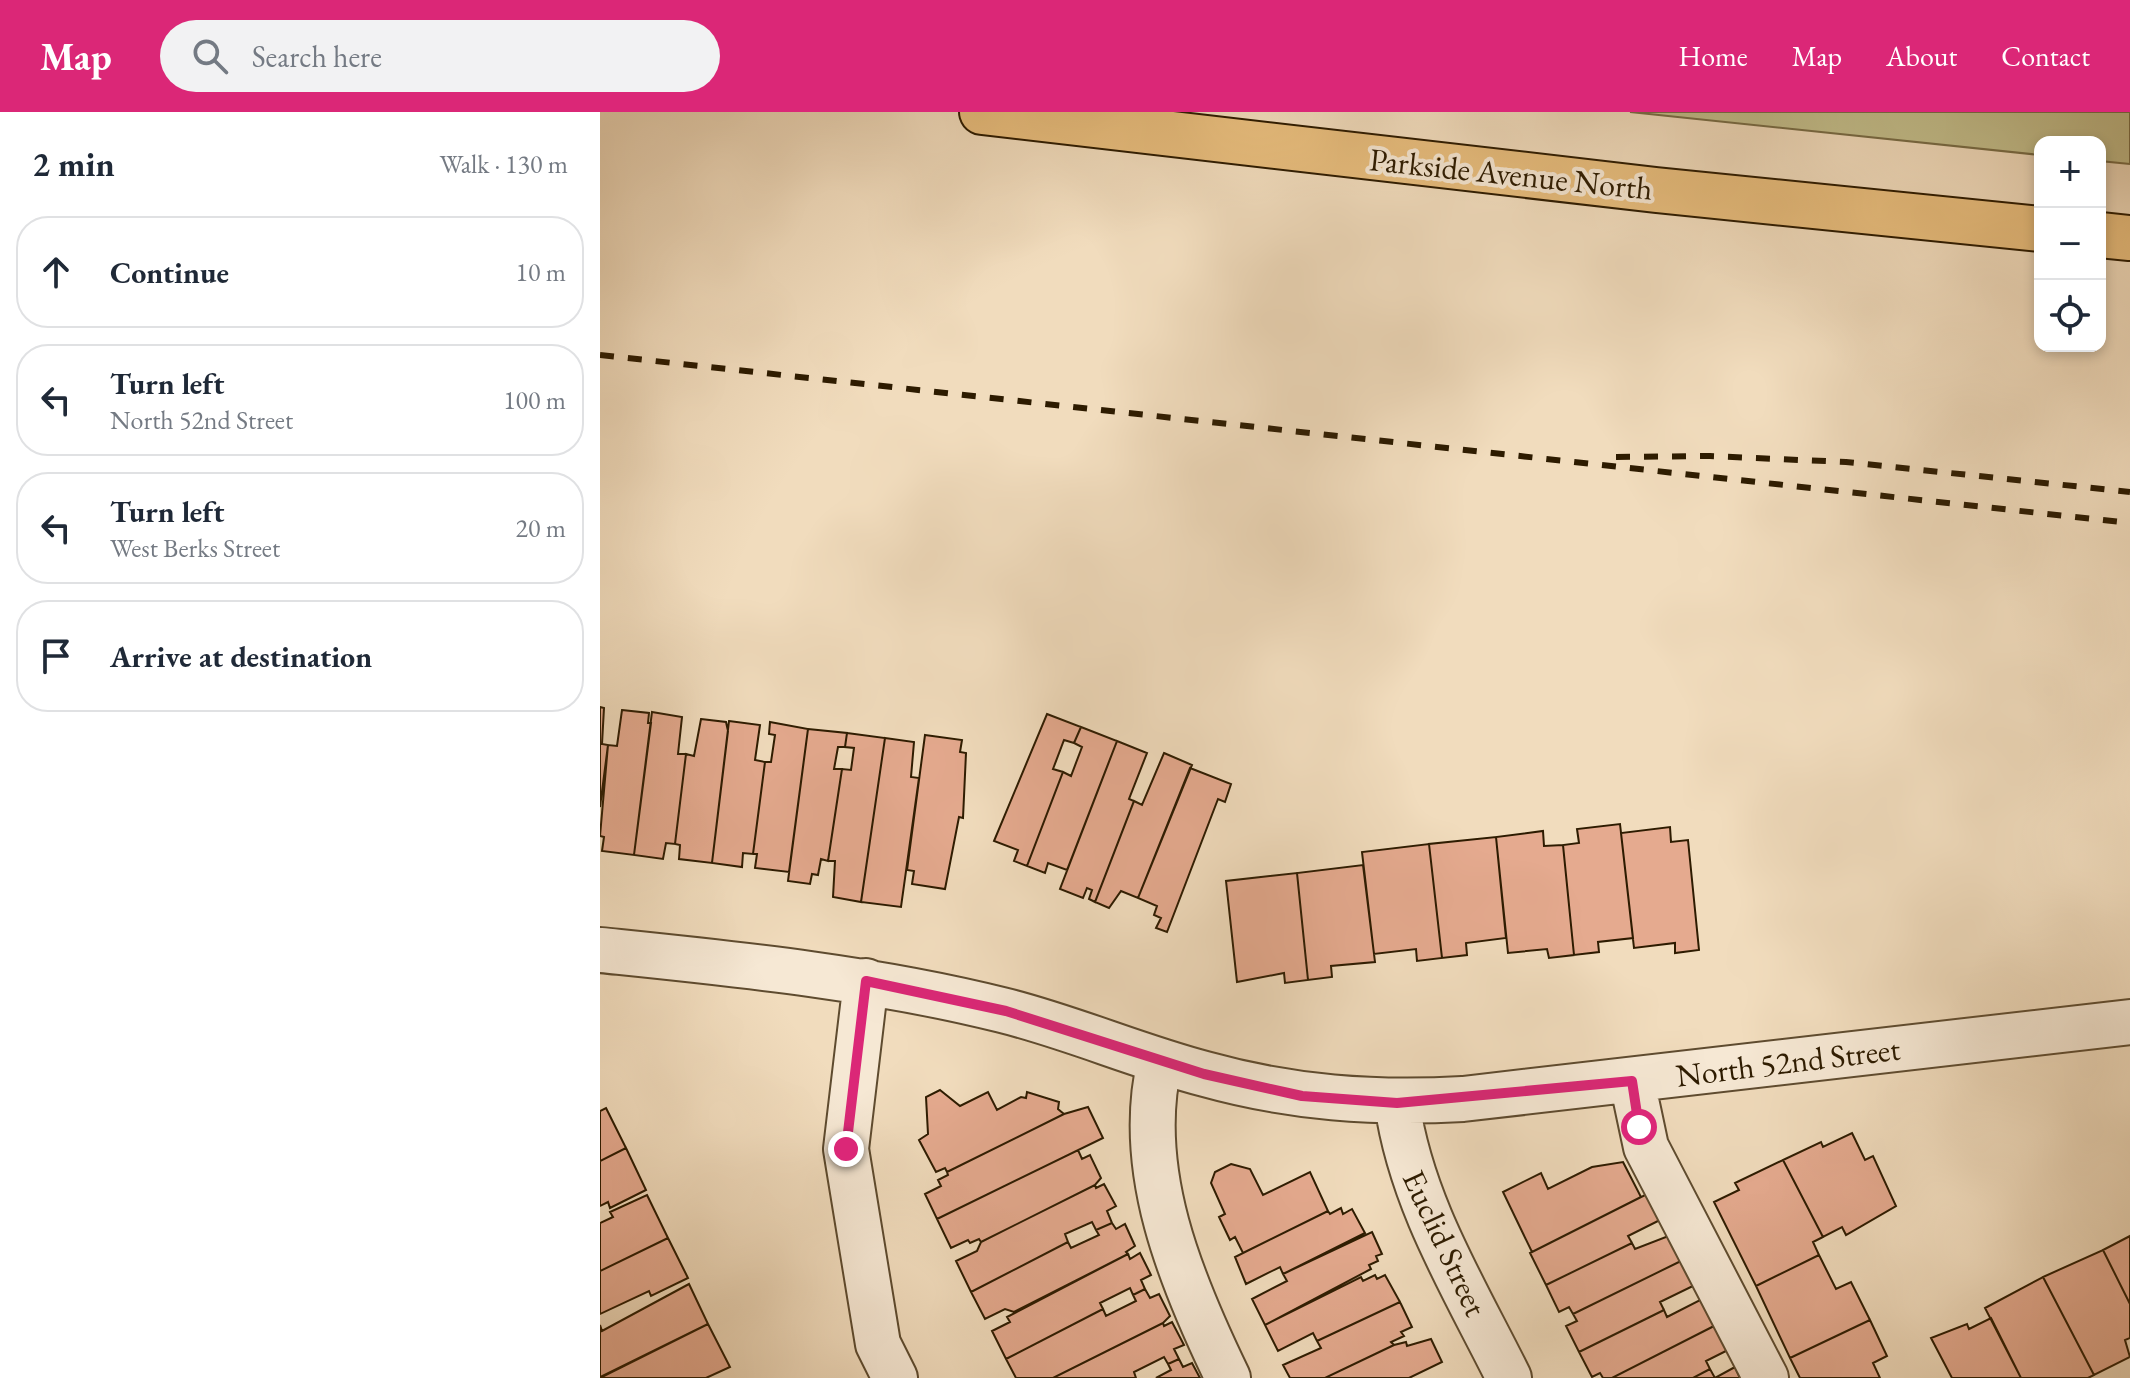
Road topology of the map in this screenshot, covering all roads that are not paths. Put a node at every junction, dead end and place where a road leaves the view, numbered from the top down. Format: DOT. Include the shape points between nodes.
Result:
graph roads {
  1 [pos="982,112"];
  2 [pos="2034,228"];
  3 [pos="2106,236"];
  4 [pos="2130,238"];
  5 [pos="600,950"];
  6 [pos="866,981"];
  7 [pos="2130,1022"];
  8 [pos="1160,1061"];
  9 [pos="1632,1081"];
  10 [pos="1397,1103"];
  11 [pos="895,1378"];
  12 [pos="1228,1378"];
  13 [pos="1509,1378"];
  14 [pos="1766,1378"];
  1 -- 2 [label="main road, Parkside Avenue North" via="1640,189"];
  3 -- 4 [label="main road"];
  5 -- 6 [label="street, North 52nd Street"];
  6 -- 8 [label="street, North 52nd Street" via="1006,1011"];
  6 -- 11 [label="street" via="846,1149 878,1344"];
  7 -- 9 [label="street, North 52nd Street"];
  8 -- 10 [label="street, North 52nd Street" via="1290,1094"];
  8 -- 12 [label="street" via="1150,1120 1156,1184 1171,1239"];
  9 -- 10 [label="street, North 52nd Street"];
  9 -- 14 [label="street" via="1646,1147"];
  10 -- 13 [label="street, Euclid Street" via="1420,1199"];
}
